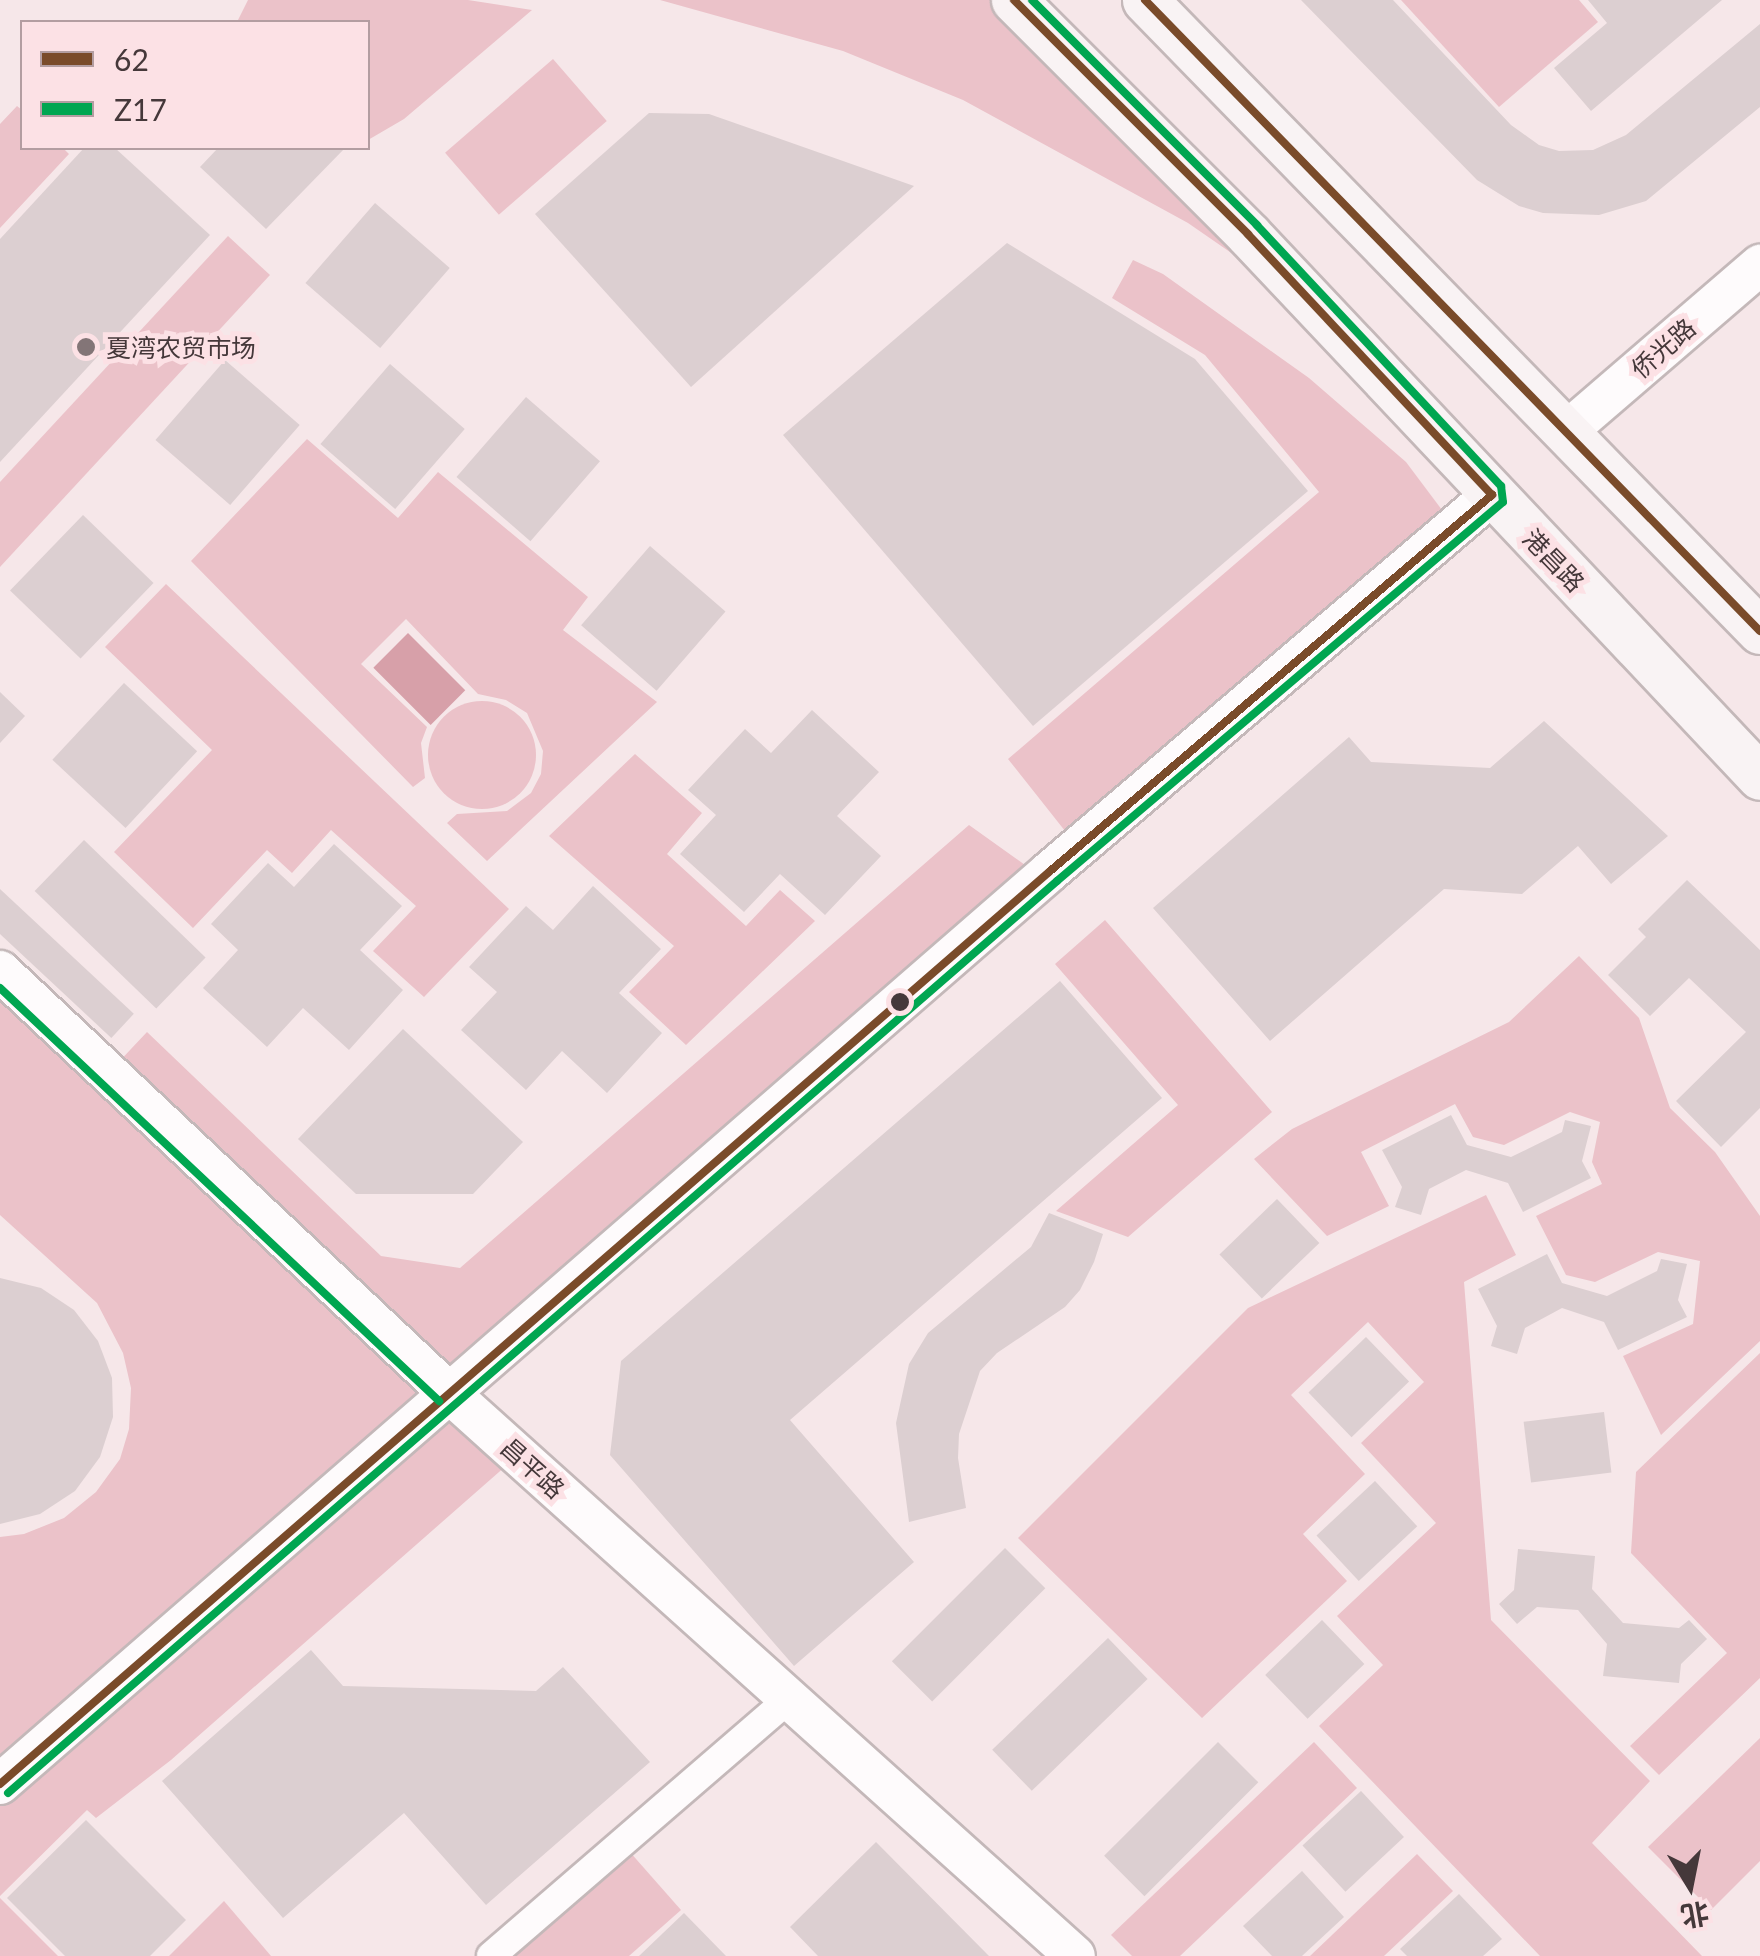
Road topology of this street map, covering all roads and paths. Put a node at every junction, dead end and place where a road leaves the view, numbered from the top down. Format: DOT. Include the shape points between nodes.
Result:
graph roads {
  1 [pos="1014,0"];
  2 [pos="1145,0"];
  3 [pos="1760,265"];
  4 [pos="1566,431"];
  5 [pos="1492,495"];
  6 [pos="1760,631"];
  7 [pos="1760,776"];
  8 [pos="0,971"];
  9 [pos="448,1392"];
  10 [pos="789,1699"];
  11 [pos="0,1784"];
  12 [pos="491,1956"];
  13 [pos="1075,1956"];
  1 -- 5 [label="main road, 港昌路" via="1248,234"];
  2 -- 4 [label="main road"];
  3 -- 4 [label="street, 侨光路"];
  4 -- 6 [label="main road"];
  5 -- 7 [label="main road, 港昌路"];
  5 -- 9 [label="street"];
  8 -- 9 [label="street, 昌平路"];
  9 -- 10 [label="street, 昌平路"];
  9 -- 11 [label="street"];
  10 -- 12 [label="street"];
  10 -- 13 [label="street, 昌平路"];
}
